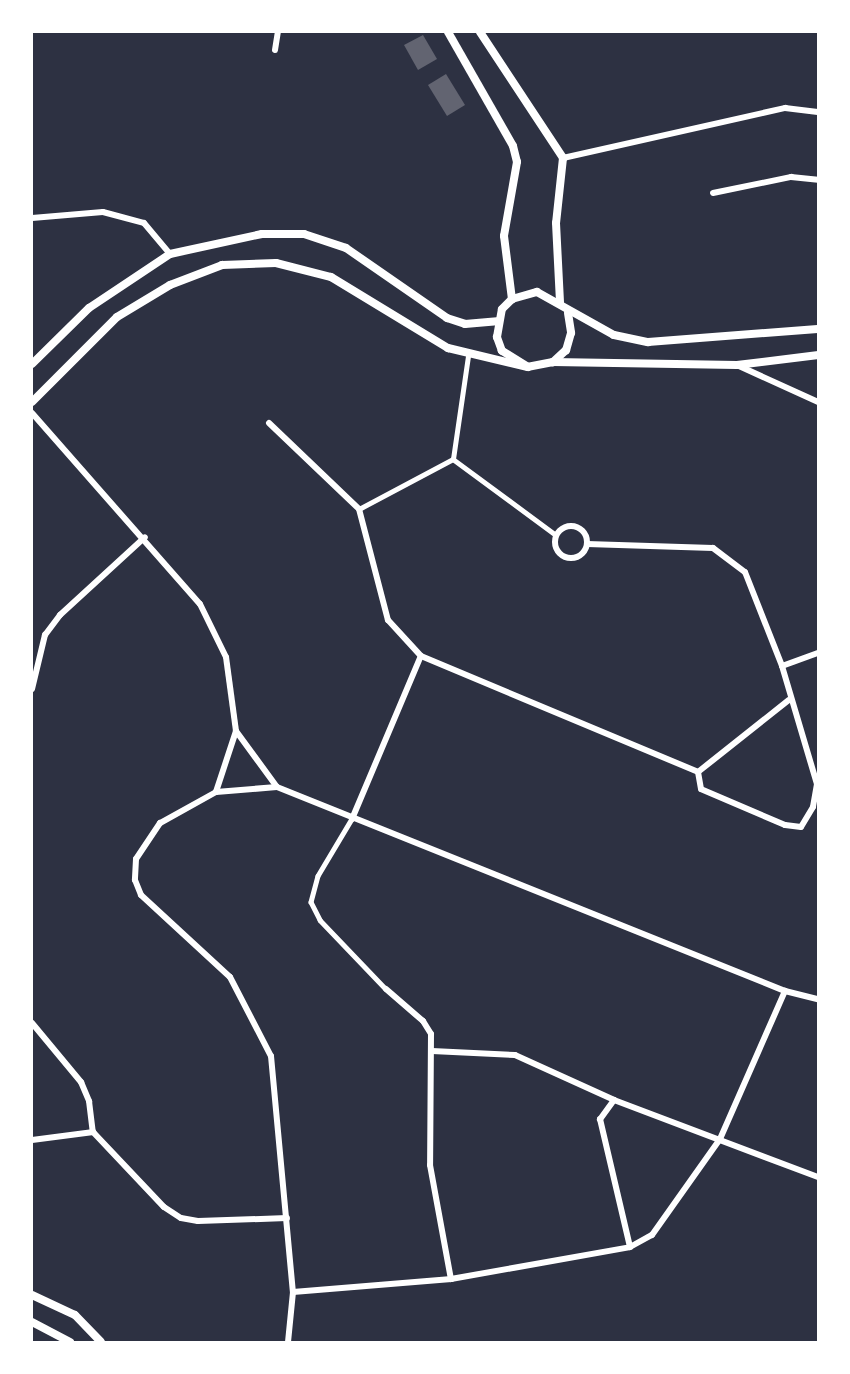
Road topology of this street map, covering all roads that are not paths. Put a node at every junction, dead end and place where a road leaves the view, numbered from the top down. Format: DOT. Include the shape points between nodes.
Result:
graph roads {
  1 [pos="278,32"];
  2 [pos="448,32"];
  3 [pos="480,32"];
  4 [pos="275,50"];
  5 [pos="818,112"];
  6 [pos="563,158"];
  7 [pos="818,180"];
  8 [pos="713,193"];
  9 [pos="32,218"];
  10 [pos="170,254"];
  11 [pos="512,299"];
  12 [pos="560,303"];
  13 [pos="568,313"];
  14 [pos="497,321"];
  15 [pos="818,329"];
  16 [pos="818,355"];
  17 [pos="468,356"];
  18 [pos="553,362"];
  19 [pos="32,364"];
  20 [pos="737,365"];
  21 [pos="528,367"];
  22 [pos="32,402"];
  23 [pos="818,402"];
  24 [pos="32,413"];
  25 [pos="269,423"];
  26 [pos="453,459"];
  27 [pos="359,509"];
  28 [pos="556,535"];
  29 [pos="145,537"];
  30 [pos="587,544"];
  31 [pos="818,653"];
  32 [pos="421,656"];
  33 [pos="782,666"];
  34 [pos="32,689"];
  35 [pos="789,700"];
  36 [pos="236,731"];
  37 [pos="698,772"];
  38 [pos="277,787"];
  39 [pos="216,792"];
  40 [pos="816,808"];
  41 [pos="352,818"];
  42 [pos="386,989"];
  43 [pos="785,991"];
  44 [pos="818,999"];
  45 [pos="32,1023"];
  46 [pos="432,1051"];
  47 [pos="614,1100"];
  48 [pos="93,1132"];
  49 [pos="720,1139"];
  50 [pos="32,1140"];
  51 [pos="818,1177"];
  52 [pos="287,1218"];
  53 [pos="630,1247"];
  54 [pos="451,1279"];
  55 [pos="293,1292"];
  56 [pos="32,1295"];
  57 [pos="32,1322"];
  58 [pos="70,1342"];
  59 [pos="101,1342"];
  60 [pos="288,1342"];
  1 -- 4 [label="street"];
  2 -- 11 [label="street" via="513,146 517,162 504,236"];
  3 -- 6 [label="street"];
  5 -- 6 [label="street" via="785,108"];
  6 -- 12 [label="street" via="556,223"];
  7 -- 8 [label="street" via="791,177"];
  9 -- 10 [label="street" via="103,212 144,223"];
  10 -- 14 [label="street" via="262,234 304,234 345,248 447,318 465,324"];
  10 -- 19 [label="street" via="89,308"];
  11 -- 12 [label="street" via="537,292"];
  11 -- 14 [label="street"];
  12 -- 13 [label="street"];
  13 -- 15 [label="street" via="614,335 648,342"];
  13 -- 18 [label="street" via="571,333 566,350"];
  14 -- 21 [label="street" via="502,351"];
  16 -- 20 [label="street"];
  17 -- 21 [label="street"];
  17 -- 22 [label="street" via="421,335 331,277 276,264 222,265 170,285 117,317"];
  17 -- 26 [label="street"];
  18 -- 20 [label="street"];
  18 -- 21 [label="street"];
  20 -- 23 [label="street"];
  24 -- 29 [label="street"];
  25 -- 27 [label="street"];
  26 -- 27 [label="street"];
  26 -- 28 [label="street"];
  27 -- 32 [label="street" via="388,620"];
  28 -- 30 [label="street" via="564,527 575,526 584,533"];
  28 -- 30 [label="street" via="555,547 566,558 583,554"];
  29 -- 34 [label="street" via="60,615 45,635"];
  29 -- 36 [label="street" via="201,604 226,657"];
  30 -- 33 [label="street" via="713,548 731,558 745,572"];
  31 -- 33 [label="street"];
  32 -- 37 [label="street"];
  32 -- 41 [label="street"];
  33 -- 35 [label="street"];
  35 -- 37 [label="street"];
  35 -- 40 [label="street" via="817,784"];
  36 -- 38 [label="street"];
  36 -- 39 [label="street"];
  37 -- 40 [label="street" via="701,789 785,825 801,827"];
  38 -- 39 [label="street"];
  38 -- 41 [label="street"];
  39 -- 52 [label="street" via="160,822 136,859 135,880 141,895 230,977 271,1056"];
  41 -- 42 [label="street" via="318,876 311,902 320,920"];
  41 -- 43 [label="street"];
  42 -- 46 [label="street" via="423,1021 431,1034"];
  43 -- 44 [label="street"];
  43 -- 49 [label="street"];
  45 -- 48 [label="street" via="81,1082"];
  46 -- 47 [label="street" via="515,1055"];
  46 -- 54 [label="street" via="430,1165"];
  47 -- 49 [label="street"];
  47 -- 53 [label="street" via="600,1119"];
  48 -- 50 [label="street"];
  48 -- 52 [label="street" via="164,1207 181,1218"];
  49 -- 51 [label="street"];
  49 -- 53 [label="street" via="668,1217"];
  52 -- 55 [label="street"];
  53 -- 54 [label="street"];
  54 -- 55 [label="street"];
  55 -- 60 [label="street"];
  56 -- 59 [label="street" via="75,1315"];
  57 -- 58 [label="street"];
}
